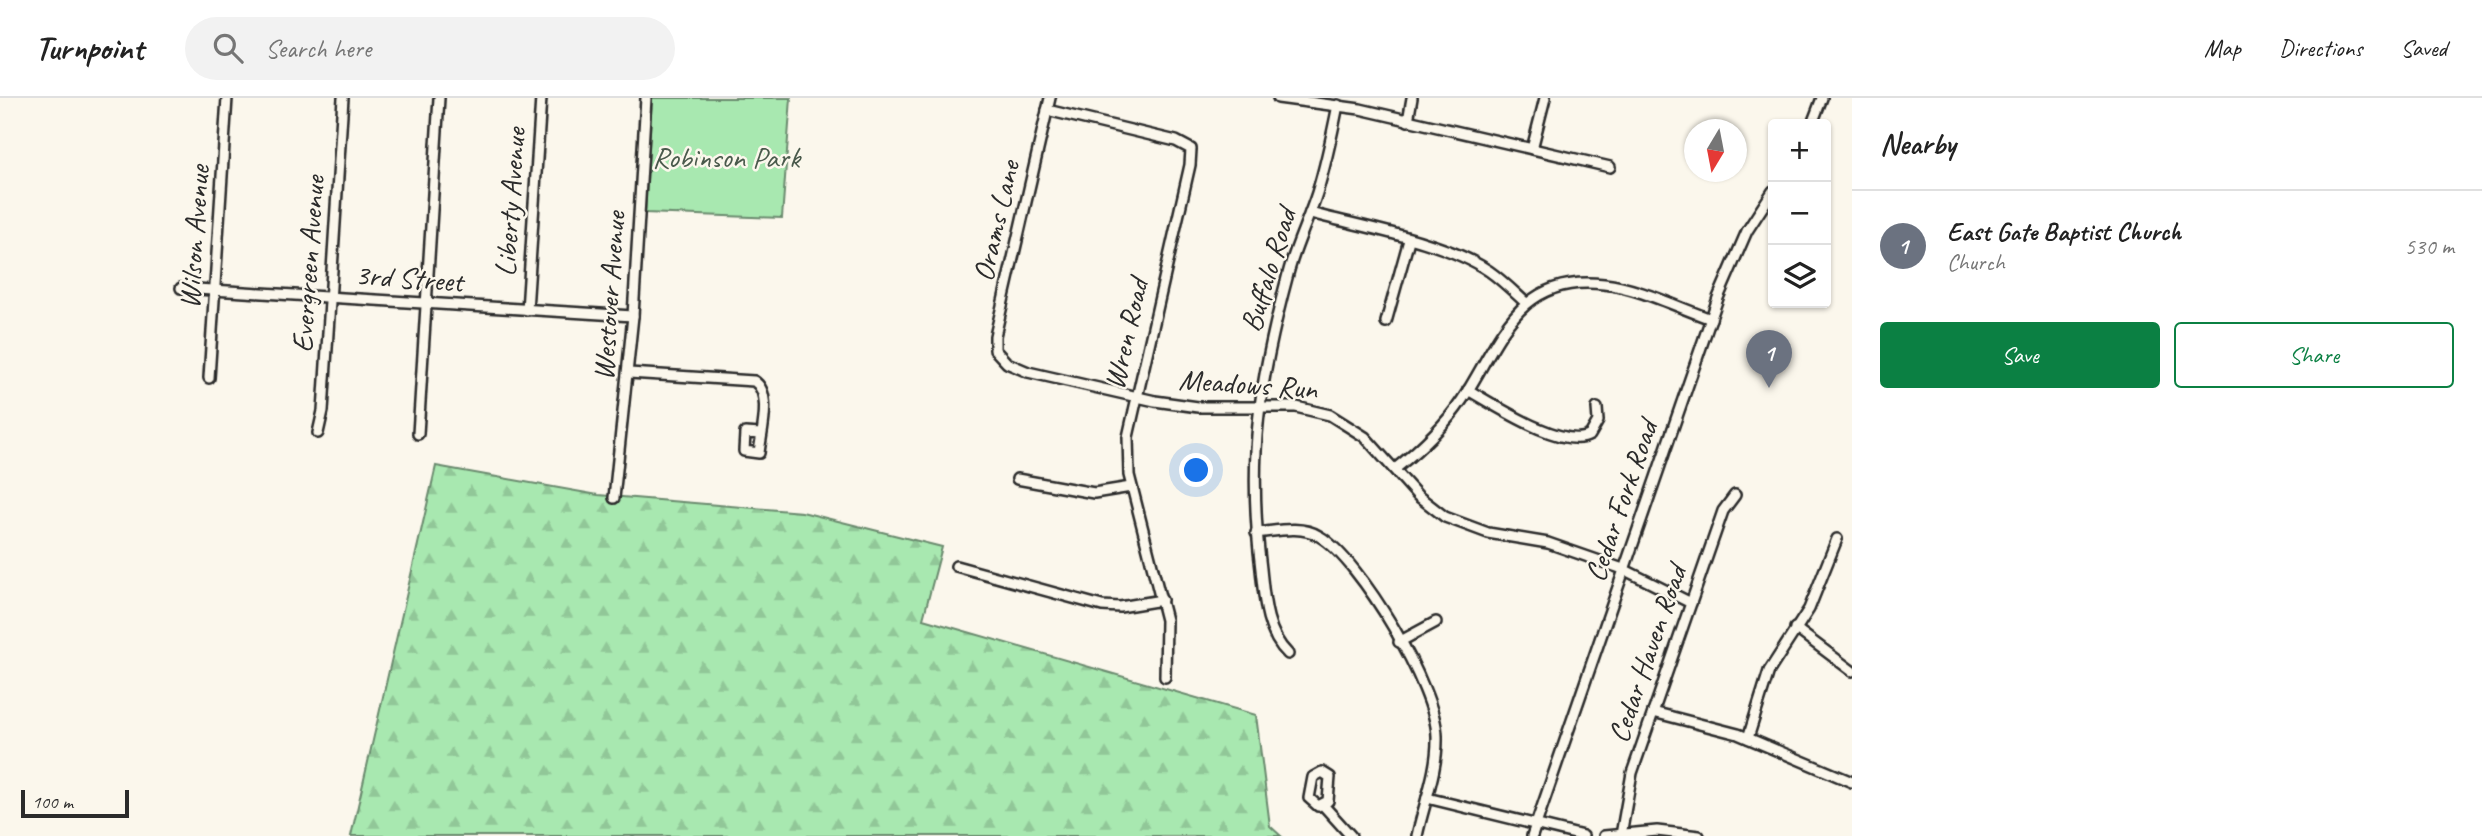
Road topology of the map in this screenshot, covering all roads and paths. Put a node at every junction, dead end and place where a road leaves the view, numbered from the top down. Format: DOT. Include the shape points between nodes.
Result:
graph roads {
  1 [pos="227,98"];
  2 [pos="344,98"];
  3 [pos="439,98"];
  4 [pos="541,98"];
  5 [pos="646,98"];
  6 [pos="1050,98"];
  7 [pos="1278,98"];
  8 [pos="1412,98"];
  9 [pos="1545,98"];
  10 [pos="1821,99"];
  11 [pos="1338,105"];
  12 [pos="1047,110"];
  13 [pos="1814,119"];
  14 [pos="1408,121"];
  15 [pos="1532,149"];
  16 [pos="1610,167"];
  17 [pos="1768,199"];
  18 [pos="1310,213"];
  19 [pos="1409,240"];
  20 [pos="181,288"];
  21 [pos="216,289"];
  22 [pos="331,297"];
  23 [pos="426,303"];
  24 [pos="1526,303"];
  25 [pos="527,310"];
  26 [pos="634,316"];
  27 [pos="1711,319"];
  28 [pos="1386,322"];
  29 [pos="998,355"];
  30 [pos="629,373"];
  31 [pos="209,379"];
  32 [pos="1468,390"];
  33 [pos="1136,397"];
  34 [pos="1258,406"];
  35 [pos="1597,408"];
  36 [pos="318,433"];
  37 [pos="418,434"];
  38 [pos="761,434"];
  39 [pos="1395,469"];
  40 [pos="1017,480"];
  41 [pos="1131,487"];
  42 [pos="1735,495"];
  43 [pos="614,498"];
  44 [pos="1256,533"];
  45 [pos="1837,539"];
  46 [pos="956,565"];
  47 [pos="1623,569"];
  48 [pos="1162,600"];
  49 [pos="1691,603"];
  50 [pos="1436,622"];
  51 [pos="1795,628"];
  52 [pos="1399,642"];
  53 [pos="1288,654"];
  54 [pos="1852,671"];
  55 [pos="1165,677"];
  56 [pos="1653,712"];
  57 [pos="1748,738"];
  58 [pos="1852,782"];
  59 [pos="1426,798"];
  60 [pos="1323,805"];
  61 [pos="1536,824"];
  62 [pos="1622,835"];
  63 [pos="1351,836"];
  64 [pos="1417,836"];
  65 [pos="1532,836"];
  66 [pos="1583,836"];
  67 [pos="1604,836"];
  68 [pos="1699,836"];
  1 -- 21 [label="street, Wilson Avenue"];
  2 -- 22 [label="street, Evergreen Avenue"];
  3 -- 23 [label="street"];
  4 -- 25 [label="street, Liberty Avenue"];
  5 -- 26 [label="street, Westover Avenue"];
  6 -- 12 [label="street, Orams Lane"];
  7 -- 11 [label="street"];
  8 -- 14 [label="street"];
  9 -- 15 [label="street"];
  10 -- 13 [label="street"];
  11 -- 14 [label="street"];
  11 -- 18 [label="street, Buffalo Road"];
  12 -- 29 [label="street, Orams Lane" via="995,336"];
  12 -- 33 [label="street, Wren Road" via="1176,141 1191,149"];
  14 -- 15 [label="street"];
  15 -- 16 [label="street"];
  17 -- 27 [label="street, Cedar Fork Road" via="1747,231"];
  18 -- 19 [label="street"];
  18 -- 34 [label="street, Buffalo Road" via="1289,272"];
  19 -- 24 [label="street" via="1471,260"];
  19 -- 28 [label="street"];
  20 -- 21 [label="street, 3rd Street"];
  21 -- 22 [label="street, 3rd Street"];
  21 -- 31 [label="street, Wilson Avenue"];
  22 -- 23 [label="street, 3rd Street"];
  22 -- 36 [label="street, Evergreen Avenue"];
  23 -- 25 [label="street, 3rd Street"];
  23 -- 37 [label="street"];
  24 -- 27 [label="street" via="1566,285 1597,283"];
  24 -- 32 [label="street" via="1502,329"];
  25 -- 26 [label="street, 3rd Street"];
  26 -- 30 [label="street, Westover Avenue"];
  27 -- 47 [label="street, Cedar Fork Road"];
  29 -- 33 [label="street, Meadows Run" via="1037,375"];
  30 -- 38 [label="street" via="754,381 765,394"];
  30 -- 43 [label="street, Westover Avenue"];
  32 -- 35 [label="street" via="1540,428 1574,439 1590,435 1598,421"];
  32 -- 39 [label="street" via="1438,431"];
  33 -- 34 [label="street, Meadows Run" via="1198,407"];
  33 -- 41 [label="street, Wren Road" via="1128,437"];
  34 -- 39 [label="street, Meadows Run" via="1307,408 1337,418 1365,437"];
  34 -- 44 [label="street, Buffalo Road" via="1253,472"];
  39 -- 47 [label="street, Meadows Run" via="1418,496 1463,526 1548,543"];
  40 -- 41 [label="street" via="1094,494"];
  41 -- 48 [label="street, Wren Road"];
  42 -- 49 [label="street, Cedar Haven Road" via="1723,511"];
  44 -- 52 [label="street" via="1303,530 1329,543 1369,590"];
  44 -- 53 [label="street, Buffalo Road" via="1266,607 1278,644"];
  45 -- 51 [label="street" via="1809,609"];
  46 -- 48 [label="street" via="1102,606"];
  47 -- 49 [label="street, Meadows Run"];
  47 -- 61 [label="street, Cedar Fork Road"];
  48 -- 55 [label="street, Wren Road" via="1167,632"];
  49 -- 56 [label="street, Cedar Haven Road"];
  50 -- 52 [label="street"];
  51 -- 54 [label="street"];
  51 -- 57 [label="street" via="1769,671"];
  52 -- 59 [label="street" via="1431,702 1436,725 1437,752"];
  56 -- 57 [label="street"];
  56 -- 62 [label="street, Cedar Haven Road" via="1632,773"];
  57 -- 58 [label="street"];
  59 -- 61 [label="street"];
  59 -- 64 [label="street"];
  60 -- 63 [label="street"];
  61 -- 65 [label="street, Cedar Fork Road"];
  61 -- 66 [label="street"];
  62 -- 67 [label="street"];
  62 -- 68 [label="street" via="1657,831"];
}
